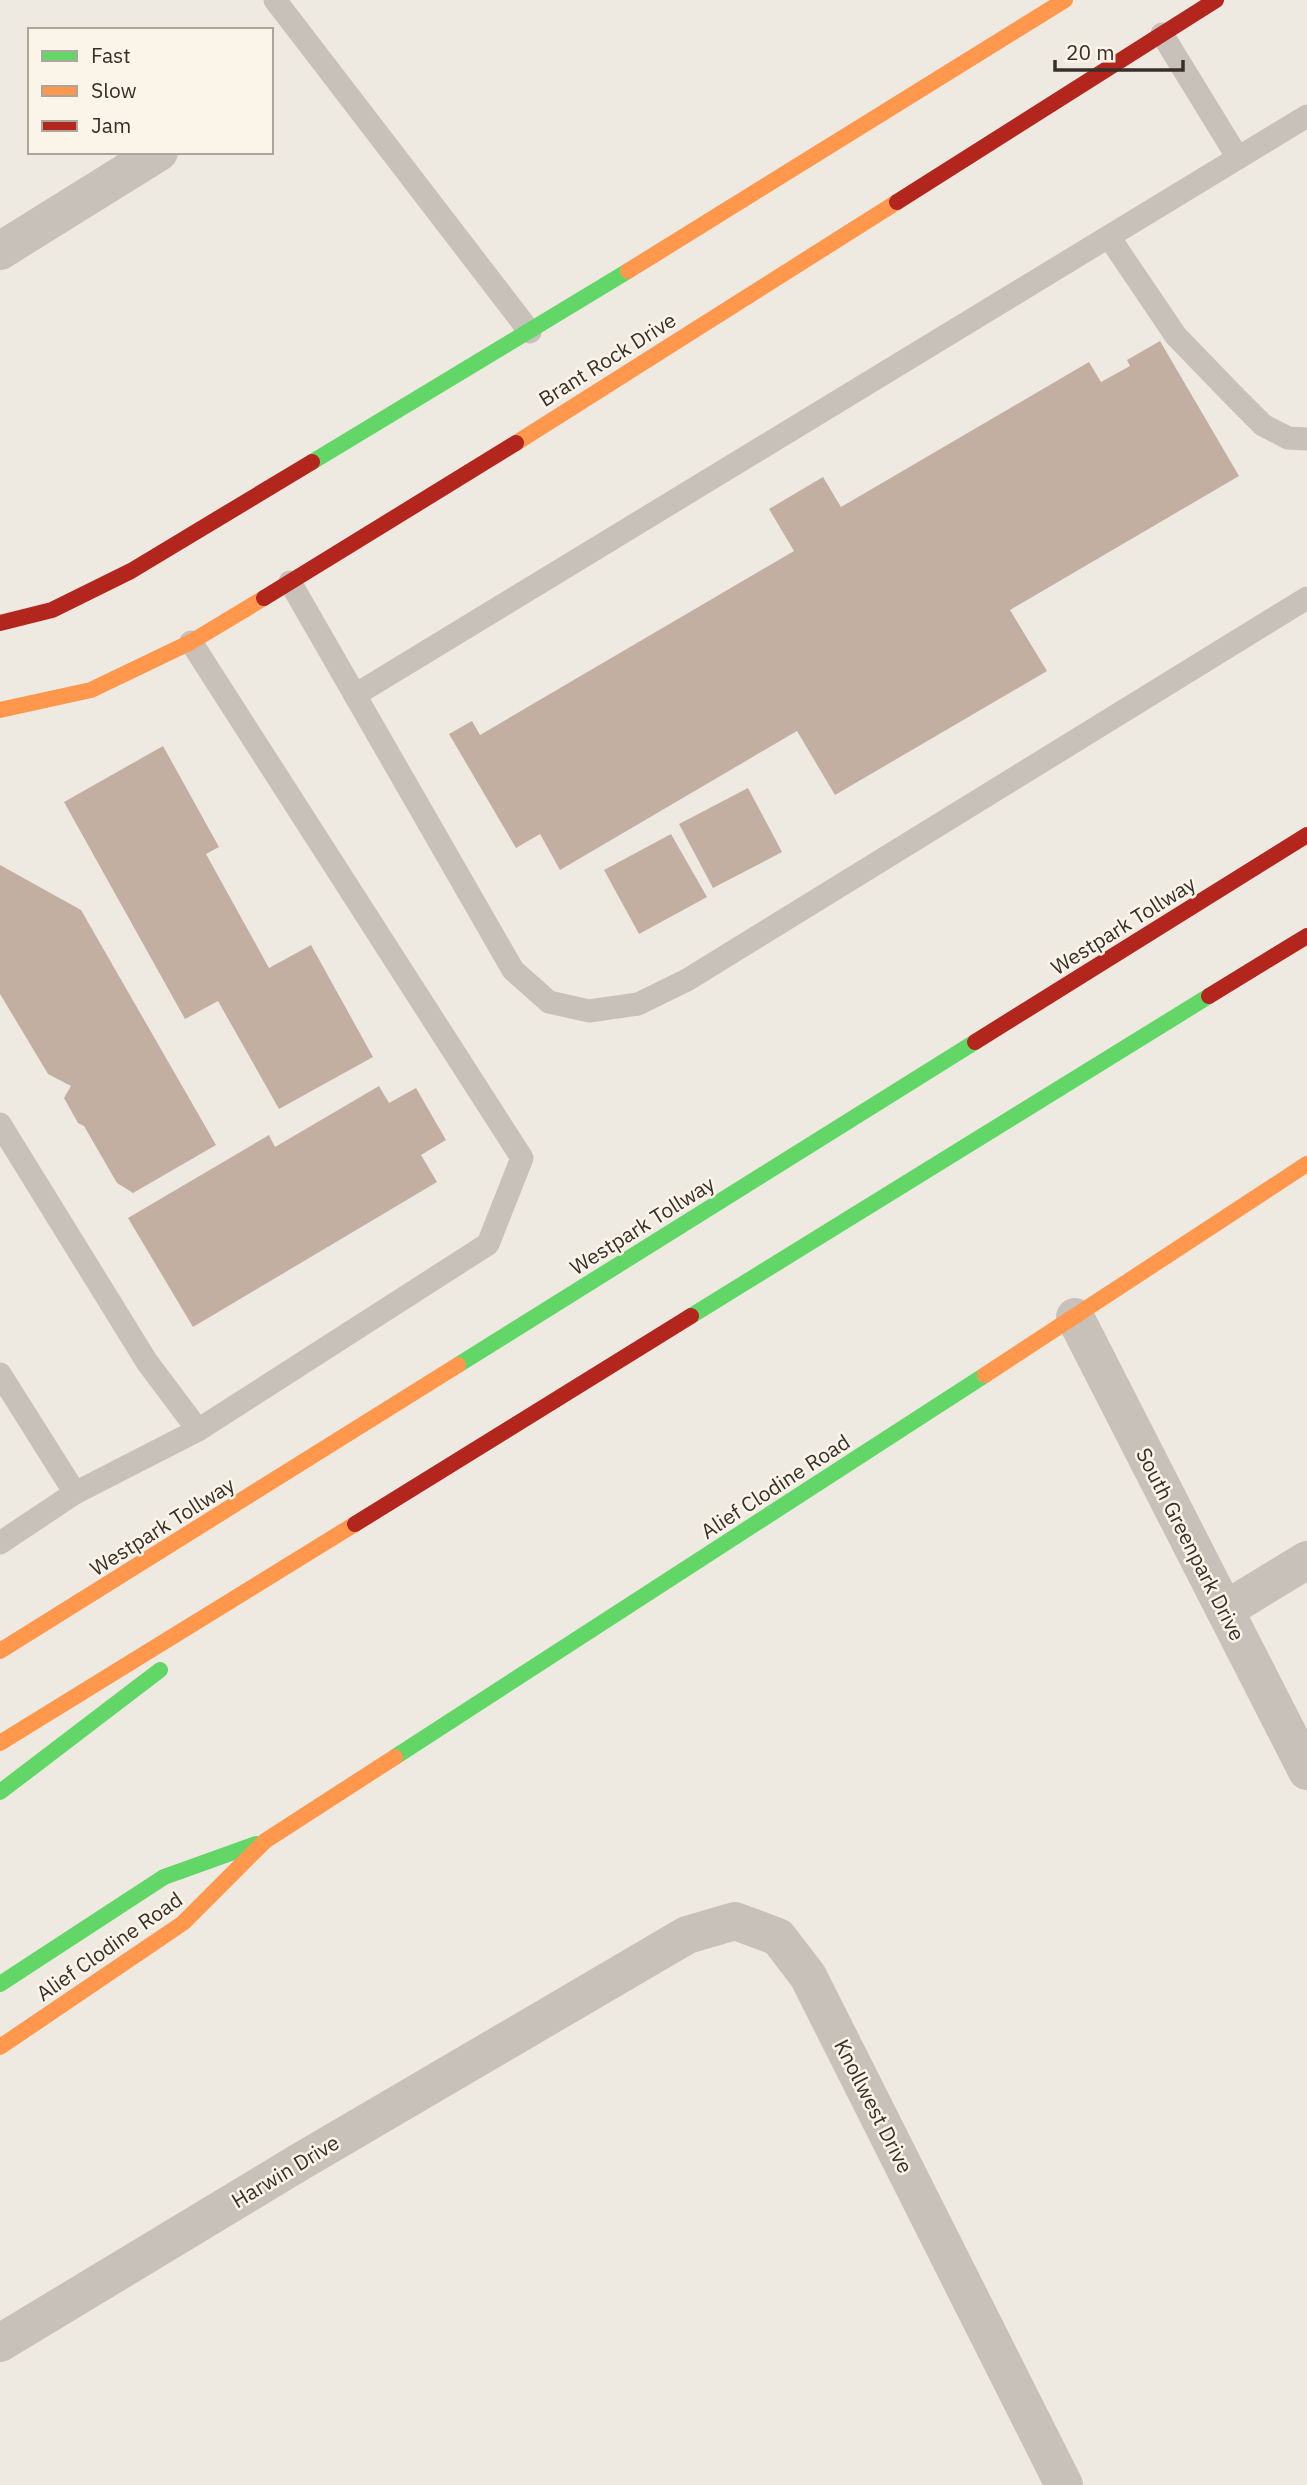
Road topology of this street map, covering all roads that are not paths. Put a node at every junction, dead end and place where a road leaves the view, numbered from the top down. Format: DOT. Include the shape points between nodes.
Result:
graph roads {
  1 [pos="275,0"];
  2 [pos="1065,0"];
  3 [pos="1216,0"];
  4 [pos="1195,5"];
  5 [pos="1162,34"];
  6 [pos="1307,116"];
  7 [pos="156,154"];
  8 [pos="1238,158"];
  9 [pos="1109,237"];
  10 [pos="0,251"];
  11 [pos="530,332"];
  12 [pos="1307,439"];
  13 [pos="290,582"];
  14 [pos="1307,598"];
  15 [pos="0,623"];
  16 [pos="191,642"];
  17 [pos="355,695"];
  18 [pos="0,710"];
  19 [pos="1307,835"];
  20 [pos="1307,936"];
  21 [pos="0,1124"];
  22 [pos="1307,1164"];
  23 [pos="1075,1317"];
  24 [pos="0,1374"];
  25 [pos="198,1430"];
  26 [pos="75,1493"];
  27 [pos="339,1534"];
  28 [pos="0,1543"];
  29 [pos="1307,1560"];
  30 [pos="1225,1610"];
  31 [pos="208,1634"];
  32 [pos="0,1651"];
  33 [pos="175,1659"];
  34 [pos="0,1743"];
  35 [pos="1307,1771"];
  36 [pos="0,1792"];
  37 [pos="265,1841"];
  38 [pos="0,1984"];
  39 [pos="572,2002"];
  40 [pos="0,2047"];
  41 [pos="0,2343"];
  42 [pos="1064,2485"];
  1 -- 11 [label="lane"];
  2 -- 11 [label="main road"];
  3 -- 4 [label="main road, Brant Rock Drive"];
  4 -- 5 [label="main road, Brant Rock Drive"];
  5 -- 8 [label="lane"];
  5 -- 13 [label="main road, Brant Rock Drive"];
  6 -- 8 [label="lane"];
  7 -- 10 [label="street"];
  8 -- 9 [label="lane"];
  9 -- 12 [label="lane" via="1176,336 1237,399 1263,425 1288,438"];
  9 -- 17 [label="lane"];
  11 -- 15 [label="main road" via="131,571 52,610"];
  13 -- 16 [label="main road, Brant Rock Drive"];
  13 -- 17 [label="lane"];
  14 -- 17 [label="lane" via="687,980 638,1004 589,1011 549,1002 513,970"];
  16 -- 18 [label="main road, Brant Rock Drive" via="91,690"];
  16 -- 25 [label="lane" via="522,1158 488,1244"];
  19 -- 32 [label="main road, Westpark Tollway"];
  20 -- 27 [label="main road"];
  21 -- 25 [label="lane" via="148,1362"];
  22 -- 23 [label="main road, Alief Clodine Road"];
  23 -- 30 [label="street, South Greenpark Drive"];
  23 -- 37 [label="main road, Alief Clodine Road"];
  24 -- 26 [label="lane"];
  25 -- 26 [label="lane"];
  26 -- 28 [label="lane"];
  27 -- 31 [label="main road"];
  27 -- 34 [label="main road"];
  29 -- 30 [label="street"];
  30 -- 35 [label="street, South Greenpark Drive"];
  33 -- 36 [label="main road"];
  37 -- 38 [label="main road, Alief Clodine Road" via="164,1877"];
  37 -- 40 [label="main road, Alief Clodine Road" via="183,1923"];
  39 -- 41 [label="street, Harwin Drive"];
  39 -- 42 [label="street, Knollwest Drive" via="687,1935 735,1921 778,1937 808,1976"];
}
